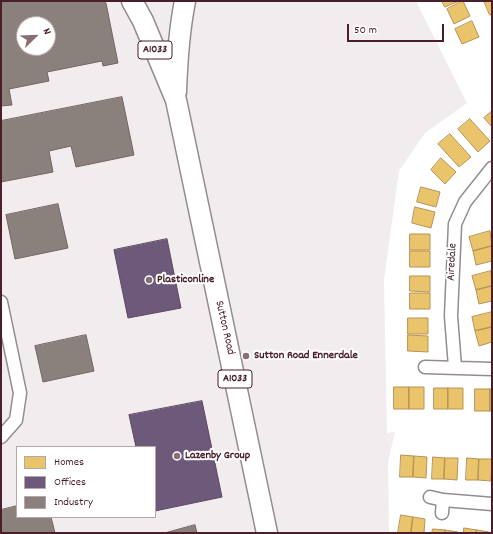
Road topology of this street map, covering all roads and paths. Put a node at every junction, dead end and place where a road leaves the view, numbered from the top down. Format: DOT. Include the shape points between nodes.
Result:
graph roads {
  1 [pos="132,1"];
  2 [pos="185,1"];
  3 [pos="176,100"];
  4 [pos="492,168"];
  5 [pos="1,302"];
  6 [pos="425,367"];
  7 [pos="455,367"];
  8 [pos="492,369"];
  9 [pos="1,437"];
  10 [pos="430,497"];
  11 [pos="443,500"];
  12 [pos="492,504"];
  13 [pos="442,513"];
  14 [pos="267,533"];
  1 -- 3 [label="highway, A1033"];
  2 -- 3 [label="highway, A1033" via="177,62"];
  3 -- 14 [label="highway, Sutton Road / A1033"];
  4 -- 7 [label="street, Airedale" via="465,202 455,224 451,316"];
  5 -- 9 [label="street" via="20,393 16,420"];
  6 -- 7 [label="street"];
  7 -- 8 [label="street"];
  10 -- 11 [label="street"];
  11 -- 12 [label="street"];
  11 -- 13 [label="street"];
}
